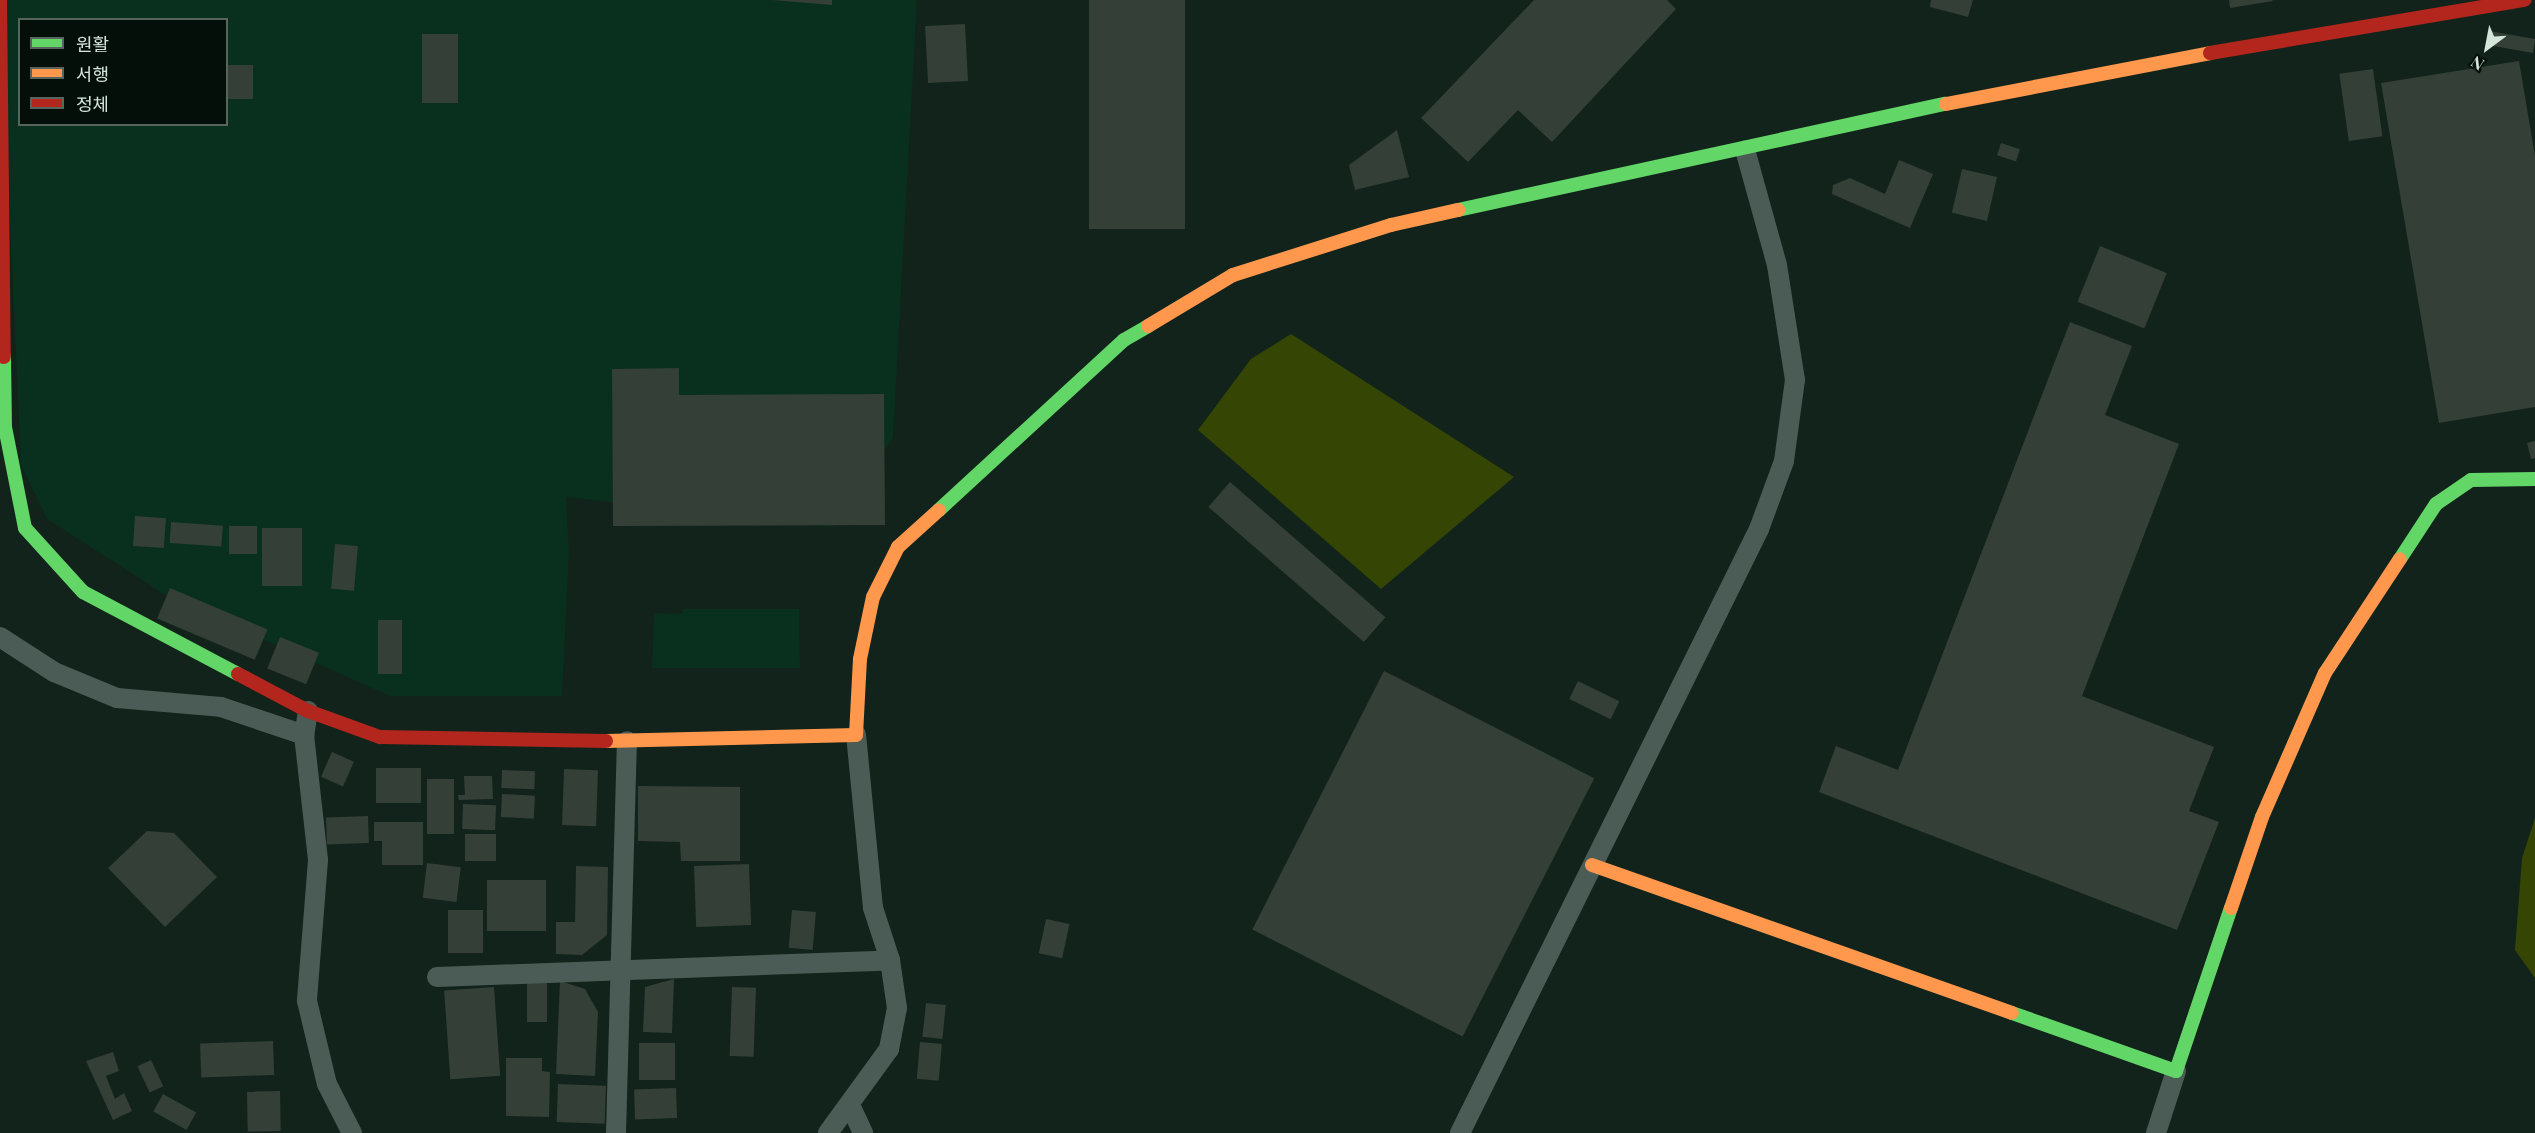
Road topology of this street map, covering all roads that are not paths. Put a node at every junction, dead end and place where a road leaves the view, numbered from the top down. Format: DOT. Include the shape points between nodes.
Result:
graph roads {
  1 [pos="0,0"];
  2 [pos="2525,0"];
  3 [pos="1745,150"];
  4 [pos="2535,479"];
  5 [pos="0,637"];
  6 [pos="308,711"];
  7 [pos="304,735"];
  8 [pos="856,735"];
  9 [pos="627,741"];
  10 [pos="1592,865"];
  11 [pos="890,960"];
  12 [pos="622,966"];
  13 [pos="437,977"];
  14 [pos="2176,1071"];
  15 [pos="850,1105"];
  16 [pos="352,1133"];
  17 [pos="616,1133"];
  18 [pos="828,1133"];
  19 [pos="863,1133"];
  20 [pos="1460,1133"];
  21 [pos="2156,1133"];
  1 -- 6 [label="street" via="5,427 26,528 83,591"];
  2 -- 3 [label="street" via="2080,75"];
  3 -- 8 [label="street" via="1391,225 1233,275 1124,340 898,547 873,597 860,659"];
  3 -- 10 [label="street" via="1777,265 1795,380 1784,461 1759,529"];
  4 -- 14 [label="street" via="2471,480 2436,504 2325,673 2262,817"];
  5 -- 7 [label="street" via="54,672 117,698 221,707"];
  6 -- 7 [label="street"];
  6 -- 9 [label="street" via="380,737"];
  7 -- 16 [label="street" via="318,860 307,1001 327,1084"];
  8 -- 9 [label="street"];
  8 -- 11 [label="street" via="873,908"];
  9 -- 12 [label="street"];
  10 -- 14 [label="street"];
  10 -- 20 [label="street"];
  11 -- 12 [label="street"];
  11 -- 15 [label="street" via="897,1008 889,1049"];
  12 -- 13 [label="street"];
  12 -- 17 [label="street"];
  14 -- 21 [label="street"];
  15 -- 18 [label="street"];
  15 -- 19 [label="street"];
}
